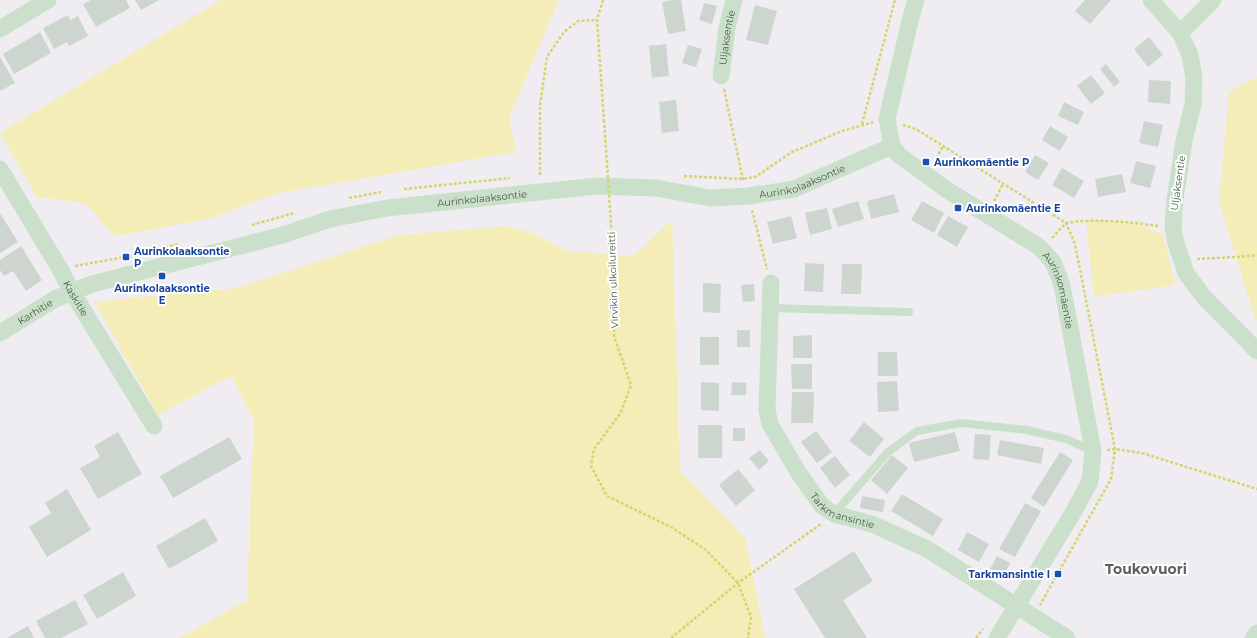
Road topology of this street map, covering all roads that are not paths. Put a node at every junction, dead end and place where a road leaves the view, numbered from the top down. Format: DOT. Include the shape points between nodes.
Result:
graph roads {
  1 [pos="48,0"];
  2 [pos="734,0"];
  3 [pos="916,0"];
  4 [pos="1151,0"];
  5 [pos="1213,0"];
  6 [pos="0,30"];
  7 [pos="1180,33"];
  8 [pos="721,76"];
  9 [pos="892,146"];
  10 [pos="0,169"];
  11 [pos="771,283"];
  12 [pos="72,292"];
  13 [pos="770,308"];
  14 [pos="909,312"];
  15 [pos="0,333"];
  16 [pos="1257,351"];
  17 [pos="154,426"];
  18 [pos="1092,450"];
  19 [pos="834,514"];
  20 [pos="1016,605"];
  21 [pos="1257,633"];
  22 [pos="997,638"];
  23 [pos="1067,638"];
  24 [pos="1253,638"];
  1 -- 6 [label="street"];
  2 -- 8 [label="street, Uljaksentie" via="727,28"];
  3 -- 9 [label="street" via="887,119"];
  4 -- 7 [label="street, Uljaksentie"];
  5 -- 7 [label="street"];
  7 -- 16 [label="street, Uljaksentie" via="1190,55 1194,78 1193,104 1175,199 1173,227 1176,243 1186,273 1203,296"];
  9 -- 12 [label="street, Aurinkolaaksontie" via="794,189 749,196 710,198 656,188 597,186 387,208 330,219 283,235 109,279"];
  9 -- 18 [label="street, Aurinkomäentie" via="899,155 947,190 1038,246 1053,262 1062,285"];
  10 -- 12 [label="street, Kaskitie"];
  11 -- 13 [label="street, Tarkmansintie"];
  12 -- 15 [label="street, Karhitie" via="55,299"];
  12 -- 17 [label="street, Kaskitie"];
  13 -- 14 [label="lane"];
  13 -- 19 [label="street, Tarkmansintie" via="767,410 770,424 798,472 822,506"];
  18 -- 19 [label="lane" via="1066,439 1027,430 962,423 917,431 888,452"];
  18 -- 20 [label="street, Aurinkomäentie" via="1090,481"];
  19 -- 20 [label="street, Tarkmansintie" via="872,524 927,549"];
  20 -- 22 [label="street, Aurinkomäentie"];
  20 -- 23 [label="street, Tarkmansintie"];
  21 -- 24 [label="street"];
}
